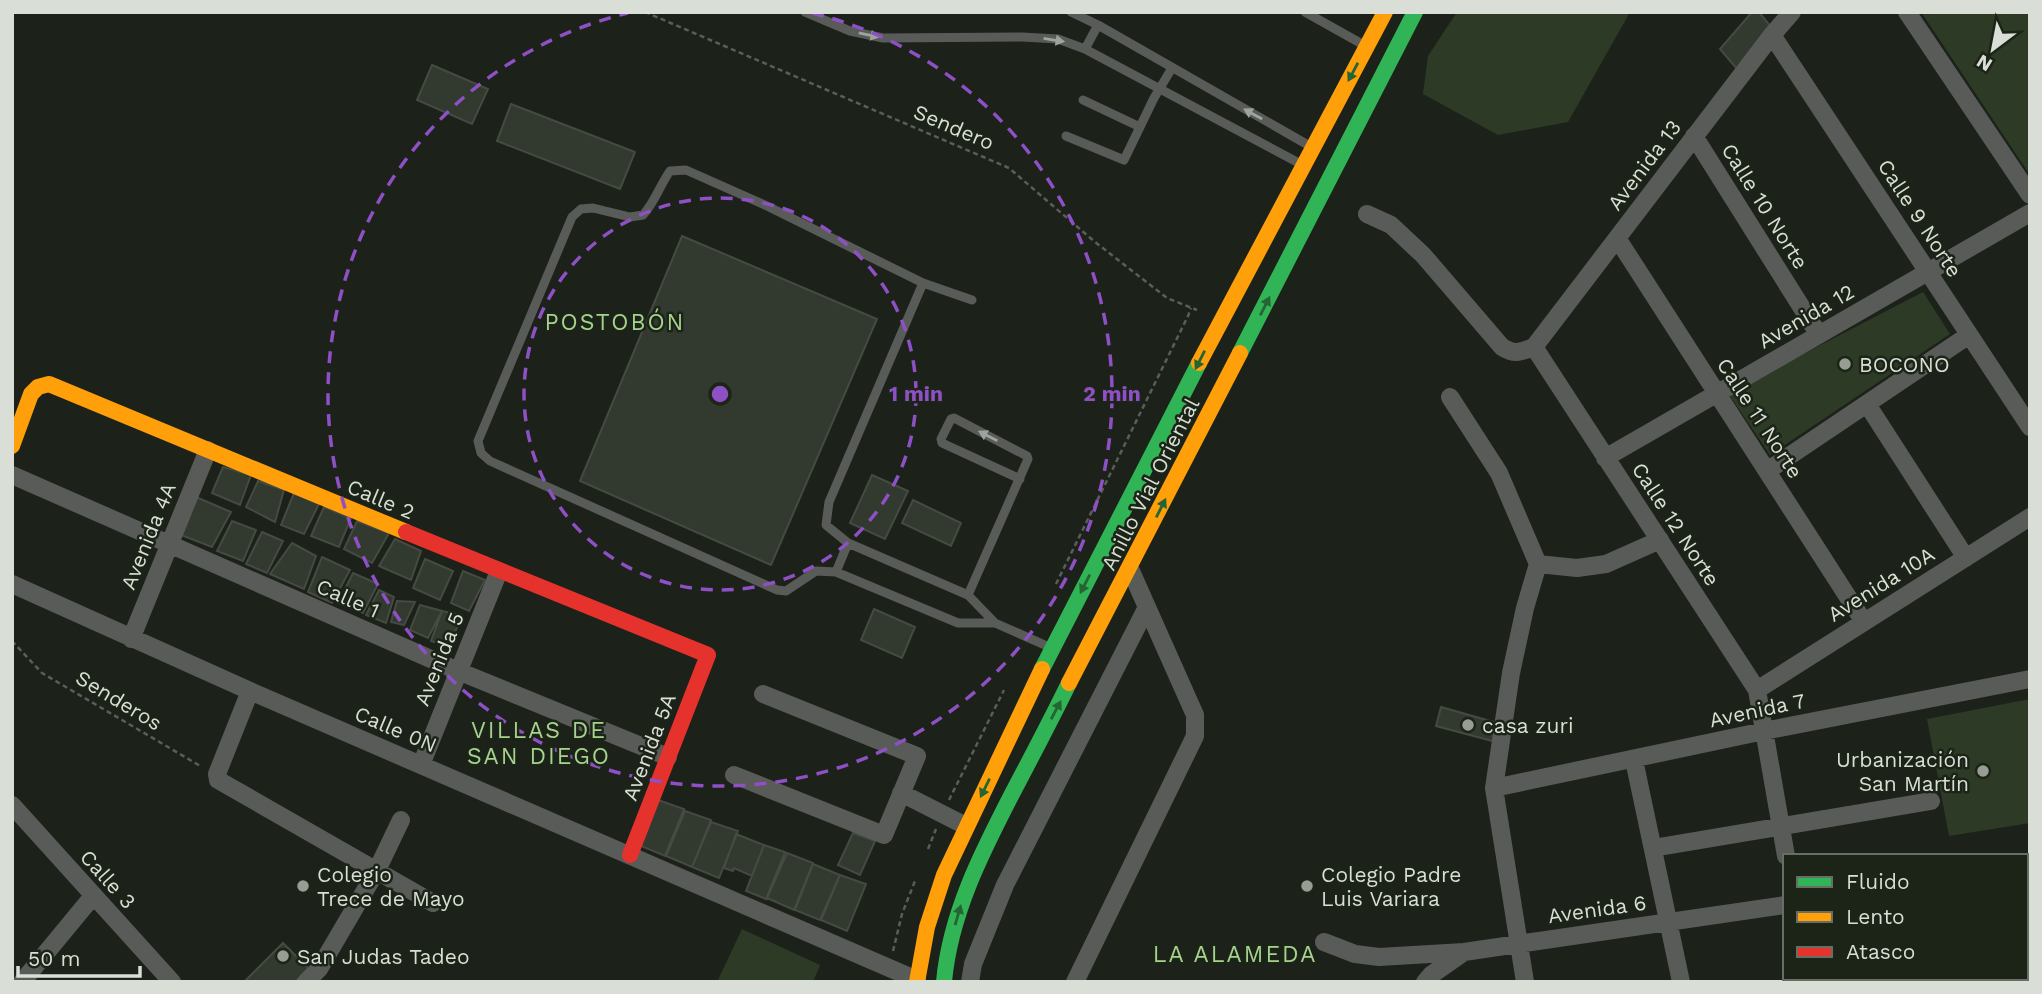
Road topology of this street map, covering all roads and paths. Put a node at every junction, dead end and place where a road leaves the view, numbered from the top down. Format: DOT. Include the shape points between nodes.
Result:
graph roads {
  1 [pos="645,12"];
  2 [pos="805,12"];
  3 [pos="1071,12"];
  4 [pos="1305,12"];
  5 [pos="1385,12"];
  6 [pos="1415,12"];
  7 [pos="1792,12"];
  8 [pos="1907,12"];
  9 [pos="1098,24"];
  10 [pos="1772,35"];
  11 [pos="1366,46"];
  12 [pos="1085,49"];
  13 [pos="1172,68"];
  14 [pos="1158,89"];
  15 [pos="1083,100"];
  16 [pos="1140,127"];
  17 [pos="1066,136"];
  18 [pos="1694,136"];
  19 [pos="1313,147"];
  20 [pos="1303,165"];
  21 [pos="2030,195"];
  22 [pos="2030,213"];
  23 [pos="1367,214"];
  24 [pos="1617,238"];
  25 [pos="1928,271"];
  26 [pos="923,283"];
  27 [pos="972,300"];
  28 [pos="1191,307"];
  29 [pos="1222,319"];
  30 [pos="1819,335"];
  31 [pos="1969,335"];
  32 [pos="1534,347"];
  33 [pos="1717,394"];
  34 [pos="1450,397"];
  35 [pos="1867,404"];
  36 [pos="2030,427"];
  37 [pos="12,446"];
  38 [pos="208,450"];
  39 [pos="1605,458"];
  40 [pos="1767,471"];
  41 [pos="12,475"];
  42 [pos="1020,479"];
  43 [pos="2030,517"];
  44 [pos="1660,540"];
  45 [pos="848,543"];
  46 [pos="168,544"];
  47 [pos="1966,558"];
  48 [pos="1538,564"];
  49 [pos="1130,569"];
  50 [pos="499,571"];
  51 [pos="836,572"];
  52 [pos="12,584"];
  53 [pos="1054,589"];
  54 [pos="968,595"];
  55 [pos="1147,607"];
  56 [pos="995,622"];
  57 [pos="1864,622"];
  58 [pos="131,639"];
  59 [pos="12,641"];
  60 [pos="1052,648"];
  61 [pos="708,655"];
  62 [pos="458,671"];
  63 [pos="2030,679"];
  64 [pos="1004,688"];
  65 [pos="1757,690"];
  66 [pos="250,691"];
  67 [pos="763,694"];
  68 [pos="1764,731"];
  69 [pos="668,757"];
  70 [pos="1633,760"];
  71 [pos="421,765"];
  72 [pos="734,775"];
  73 [pos="216,776"];
  74 [pos="1494,788"];
  75 [pos="901,793"];
  76 [pos="1931,802"];
  77 [pos="12,805"];
  78 [pos="943,814"];
  79 [pos="401,820"];
  80 [pos="967,826"];
  81 [pos="1781,826"];
  82 [pos="1653,848"];
  83 [pos="1786,854"];
  84 [pos="630,855"];
  85 [pos="377,870"];
  86 [pos="93,896"];
  87 [pos="433,903"];
  88 [pos="1783,905"];
  89 [pos="1668,922"];
  90 [pos="1324,942"];
  91 [pos="1519,944"];
  92 [pos="1464,952"];
  93 [pos="319,969"];
  94 [pos="917,981"];
  95 [pos="22,982"];
  96 [pos="172,982"];
  97 [pos="306,982"];
  98 [pos="333,982"];
  99 [pos="944,982"];
  100 [pos="970,982"];
  101 [pos="1075,982"];
  102 [pos="1425,982"];
  103 [pos="1525,982"];
  104 [pos="1681,982"];
  1 -- 28 [label="path, Sendero" via="1009,168 1167,299"];
  2 -- 12 [label="lane, one-way" via="850,31 883,38 1022,37 1058,39"];
  3 -- 9 [label="lane"];
  4 -- 11 [label="lane"];
  5 -- 11 [label="main road, Anillo Vial Oriental"];
  49 -- 6 [label="main road, Anillo Vial Oriental, one-way"];
  7 -- 10 [label="street, Avenida 13"];
  8 -- 21 [label="street"];
  9 -- 12 [label="lane"];
  9 -- 13 [label="lane"];
  10 -- 18 [label="street, Avenida 13"];
  10 -- 25 [label="street, Calle 9 Norte"];
  11 -- 19 [label="main road, Anillo Vial Oriental, one-way"];
  12 -- 14 [label="lane"];
  13 -- 14 [label="lane"];
  19 -- 13 [label="lane, one-way"];
  14 -- 16 [label="lane"];
  14 -- 20 [label="lane"];
  15 -- 16 [label="lane"];
  16 -- 17 [label="lane" via="1124,160"];
  18 -- 24 [label="street, Avenida 13"];
  18 -- 30 [label="street, Calle 10 Norte"];
  19 -- 20 [label="main road, Anillo Vial Oriental"];
  20 -- 29 [label="main road, Anillo Vial Oriental"];
  22 -- 25 [label="street, Avenida 12"];
  23 -- 32 [label="street" via="1391,225 1423,255 1502,347 1510,352"];
  24 -- 32 [label="street, Avenida 13"];
  24 -- 33 [label="street, Calle 11 Norte"];
  25 -- 30 [label="street, Avenida 12"];
  25 -- 31 [label="street, Calle 9 Norte"];
  26 -- 27 [label="lane"];
  26 -- 45 [label="lane" via="829,502 826,525"];
  26 -- 51 [label="lane" via="686,170 670,171 643,215 630,217 593,208 581,209 572,217 478,441 481,453 490,461 778,590 786,591 816,571"];
  28 -- 29 [label="path, Sendero"];
  28 -- 53 [label="path"];
  29 -- 60 [label="main road, Anillo Vial Oriental, one-way"];
  30 -- 33 [label="street, Avenida 12"];
  31 -- 35 [label="street"];
  31 -- 36 [label="street, Calle 9 Norte"];
  32 -- 39 [label="street, Calle 12 Norte"];
  33 -- 39 [label="street, Avenida 12"];
  33 -- 40 [label="street, Calle 11 Norte"];
  34 -- 48 [label="street" via="1499,474"];
  35 -- 40 [label="street"];
  35 -- 47 [label="street"];
  37 -- 38 [label="main road, Calle 2" via="32,394 49,384"];
  38 -- 46 [label="street, Avenida 4A"];
  38 -- 50 [label="main road, Calle 2"];
  39 -- 44 [label="street, Calle 12 Norte"];
  40 -- 57 [label="street, Calle 11 Norte"];
  41 -- 46 [label="street, Calle 1"];
  42 -- 42 [label="lane, one-way" via="1027,456 951,419 942,443"];
  42 -- 54 [label="lane"];
  43 -- 47 [label="street, Avenida 10A"];
  44 -- 48 [label="street" via="1606,564 1577,568"];
  44 -- 65 [label="street, Calle 12 Norte"];
  45 -- 51 [label="lane"];
  45 -- 54 [label="lane"];
  46 -- 58 [label="street, Avenida 4A"];
  46 -- 62 [label="street, Calle 1"];
  47 -- 57 [label="street, Avenida 10A"];
  48 -- 74 [label="street" via="1511,673"];
  49 -- 55 [label="street"];
  99 -- 49 [label="main road, Anillo Vial Oriental, one-way" via="946,958 966,889"];
  50 -- 61 [label="main road, Calle 2"];
  50 -- 62 [label="street, Avenida 5"];
  51 -- 56 [label="lane" via="958,623"];
  52 -- 58 [label="street, Calle 0N"];
  54 -- 56 [label="lane"];
  55 -- 100 [label="street" via="1005,885"];
  55 -- 101 [label="street" via="1195,715 1195,736"];
  56 -- 60 [label="lane"];
  57 -- 65 [label="street, Avenida 10A"];
  58 -- 66 [label="street, Calle 0N"];
  59 -- 73 [label="path, Senderos" via="42,673"];
  60 -- 80 [label="main road, Anillo Vial Oriental, one-way"];
  61 -- 69 [label="main road, Avenida 5A"];
  62 -- 69 [label="street, Calle 1"];
  62 -- 71 [label="street, Avenida 5"];
  63 -- 68 [label="street, Avenida 7"];
  64 -- 78 [label="path"];
  65 -- 68 [label="street, Calle 12 Norte"];
  66 -- 71 [label="street, Calle 0N"];
  66 -- 73 [label="street"];
  67 -- 75 [label="street" via="917,756"];
  68 -- 70 [label="street, Avenida 7"];
  68 -- 81 [label="street, Calle 12 Norte"];
  69 -- 84 [label="main road, Avenida 5A"];
  70 -- 74 [label="street, Avenida 7"];
  70 -- 82 [label="street"];
  71 -- 84 [label="street, Calle 0N"];
  72 -- 75 [label="street" via="884,835"];
  73 -- 85 [label="street" via="221,784"];
  74 -- 91 [label="street"];
  75 -- 78 [label="street"];
  76 -- 81 [label="street"];
  77 -- 86 [label="street, Calle 3"];
  78 -- 80 [label="street"];
  79 -- 85 [label="street"];
  80 -- 94 [label="main road, Anillo Vial Oriental" via="944,876"];
  81 -- 82 [label="street"];
  81 -- 83 [label="street, Calle 12 Norte"];
  82 -- 89 [label="street"];
  84 -- 94 [label="street, Calle 0N"];
  85 -- 87 [label="street"];
  85 -- 93 [label="street"];
  86 -- 95 [label="street"];
  86 -- 96 [label="street, Calle 3"];
  88 -- 89 [label="street, Avenida 6"];
  89 -- 91 [label="street, Avenida 6"];
  89 -- 104 [label="street"];
  90 -- 92 [label="street" via="1355,954 1380,957"];
  91 -- 92 [label="street, Avenida 6"];
  91 -- 103 [label="street"];
  92 -- 102 [label="street, Avenida 6"];
  93 -- 97 [label="street"];
  93 -- 98 [label="street"];
}
